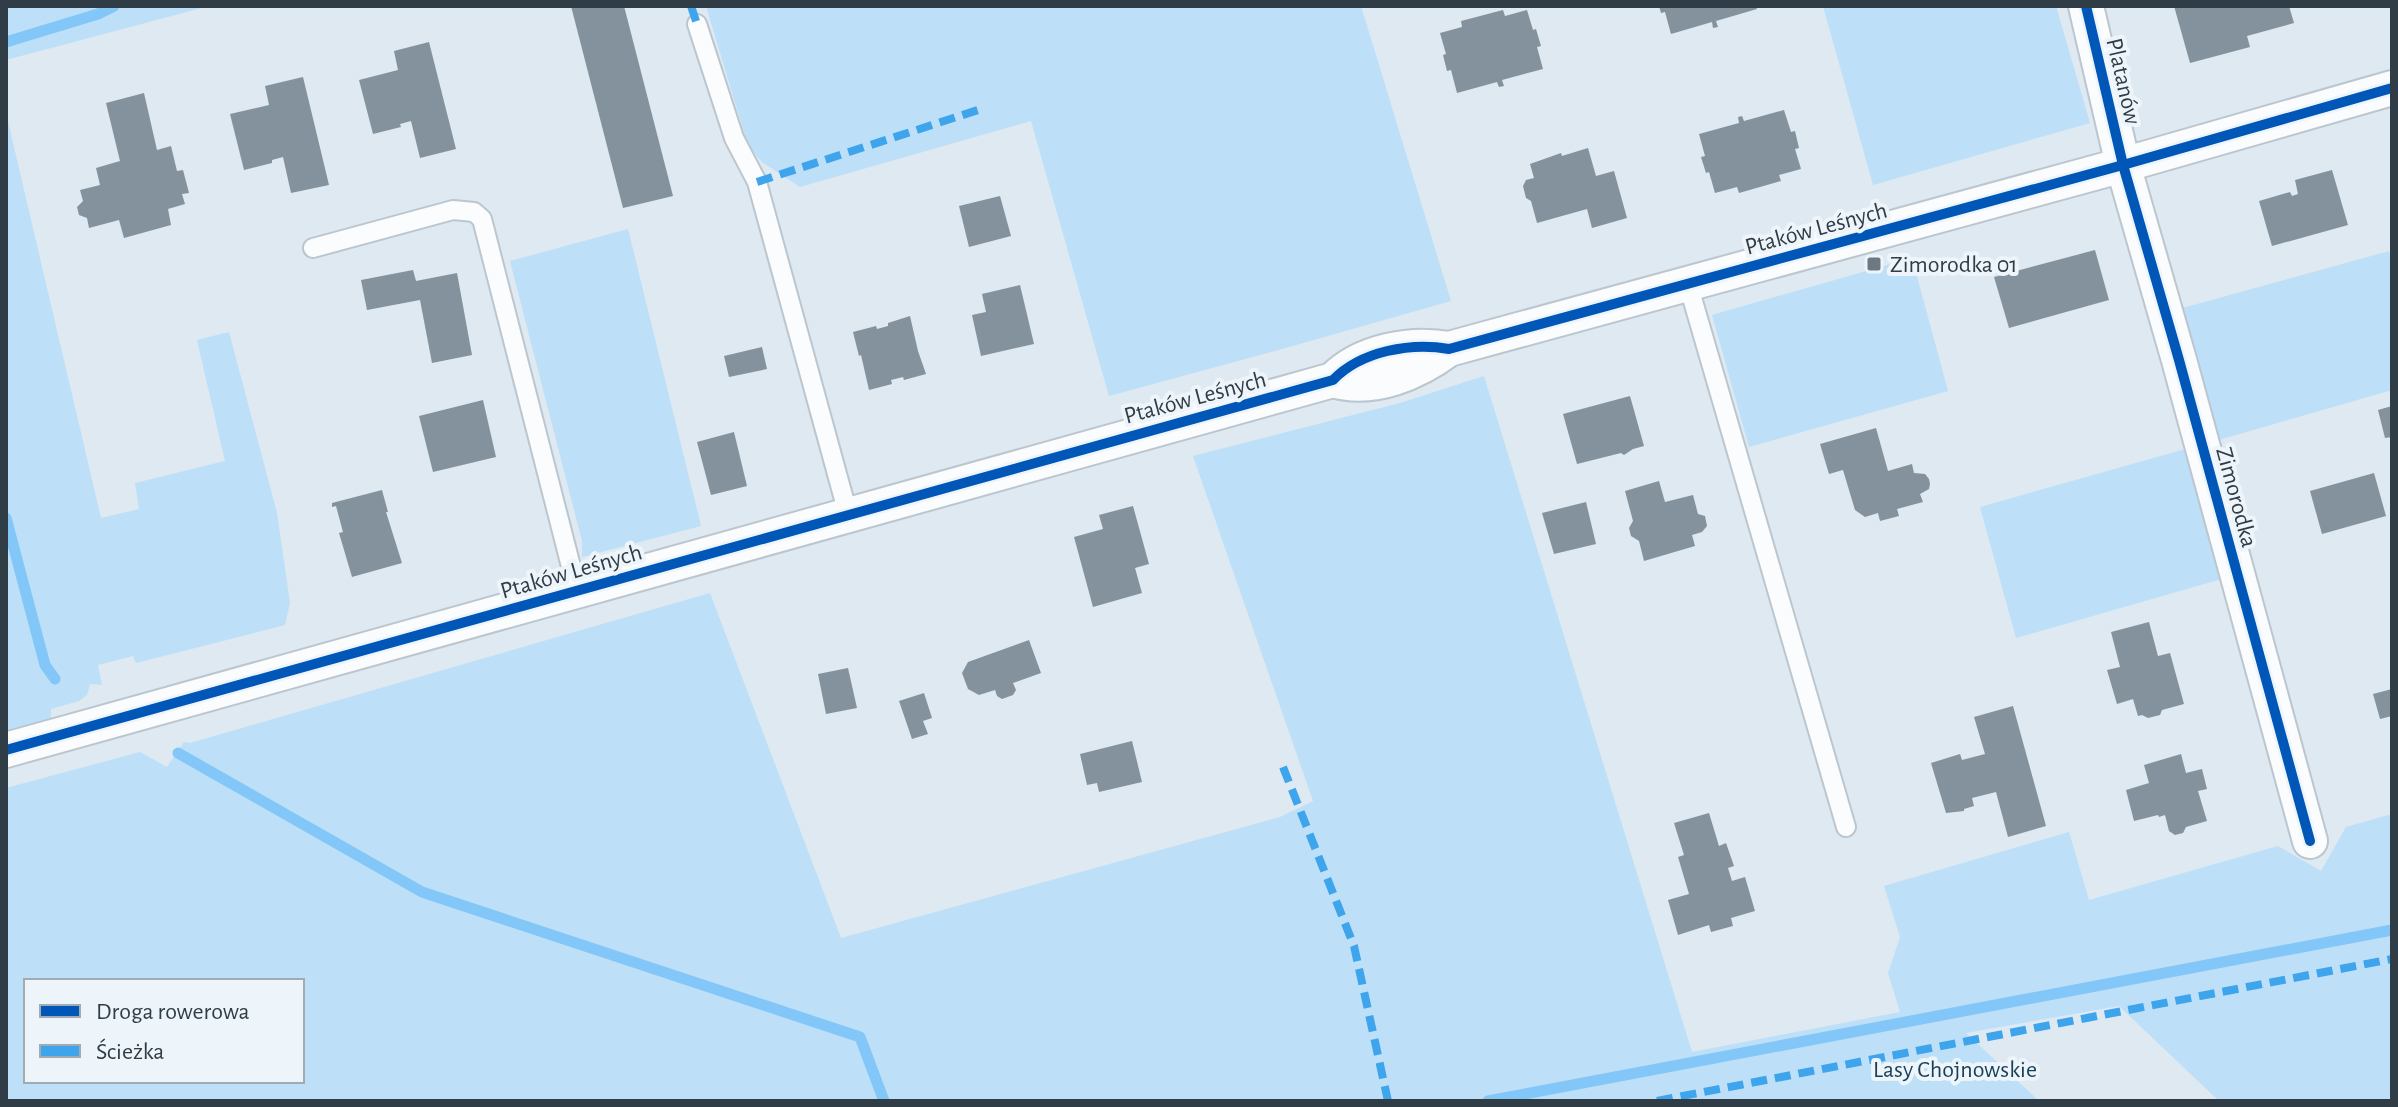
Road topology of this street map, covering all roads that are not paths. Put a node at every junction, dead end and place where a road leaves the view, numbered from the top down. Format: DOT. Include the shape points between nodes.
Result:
graph roads {
  1 [pos="2086,6"];
  2 [pos="697,24"];
  3 [pos="2392,88"];
  4 [pos="2123,165"];
  5 [pos="313,248"];
  6 [pos="1688,284"];
  7 [pos="848,514"];
  8 [pos="577,590"];
  9 [pos="6,750"];
  10 [pos="1846,827"];
  11 [pos="2310,841"];
  1 -- 4 [label="street, Platanów"];
  2 -- 7 [label="lane" via="734,138 757,182"];
  3 -- 4 [label="street, Ptaków Leśnych"];
  4 -- 6 [label="street, Ptaków Leśnych"];
  4 -- 11 [label="street, Zimorodka"];
  5 -- 8 [label="lane" via="453,210 474,212 482,219"];
  6 -- 7 [label="street, Ptaków Leśnych" via="1449,349 1413,371 1379,381 1350,385 1333,380"];
  6 -- 10 [label="lane"];
  7 -- 8 [label="street, Ptaków Leśnych"];
  8 -- 9 [label="street, Ptaków Leśnych"];
}
